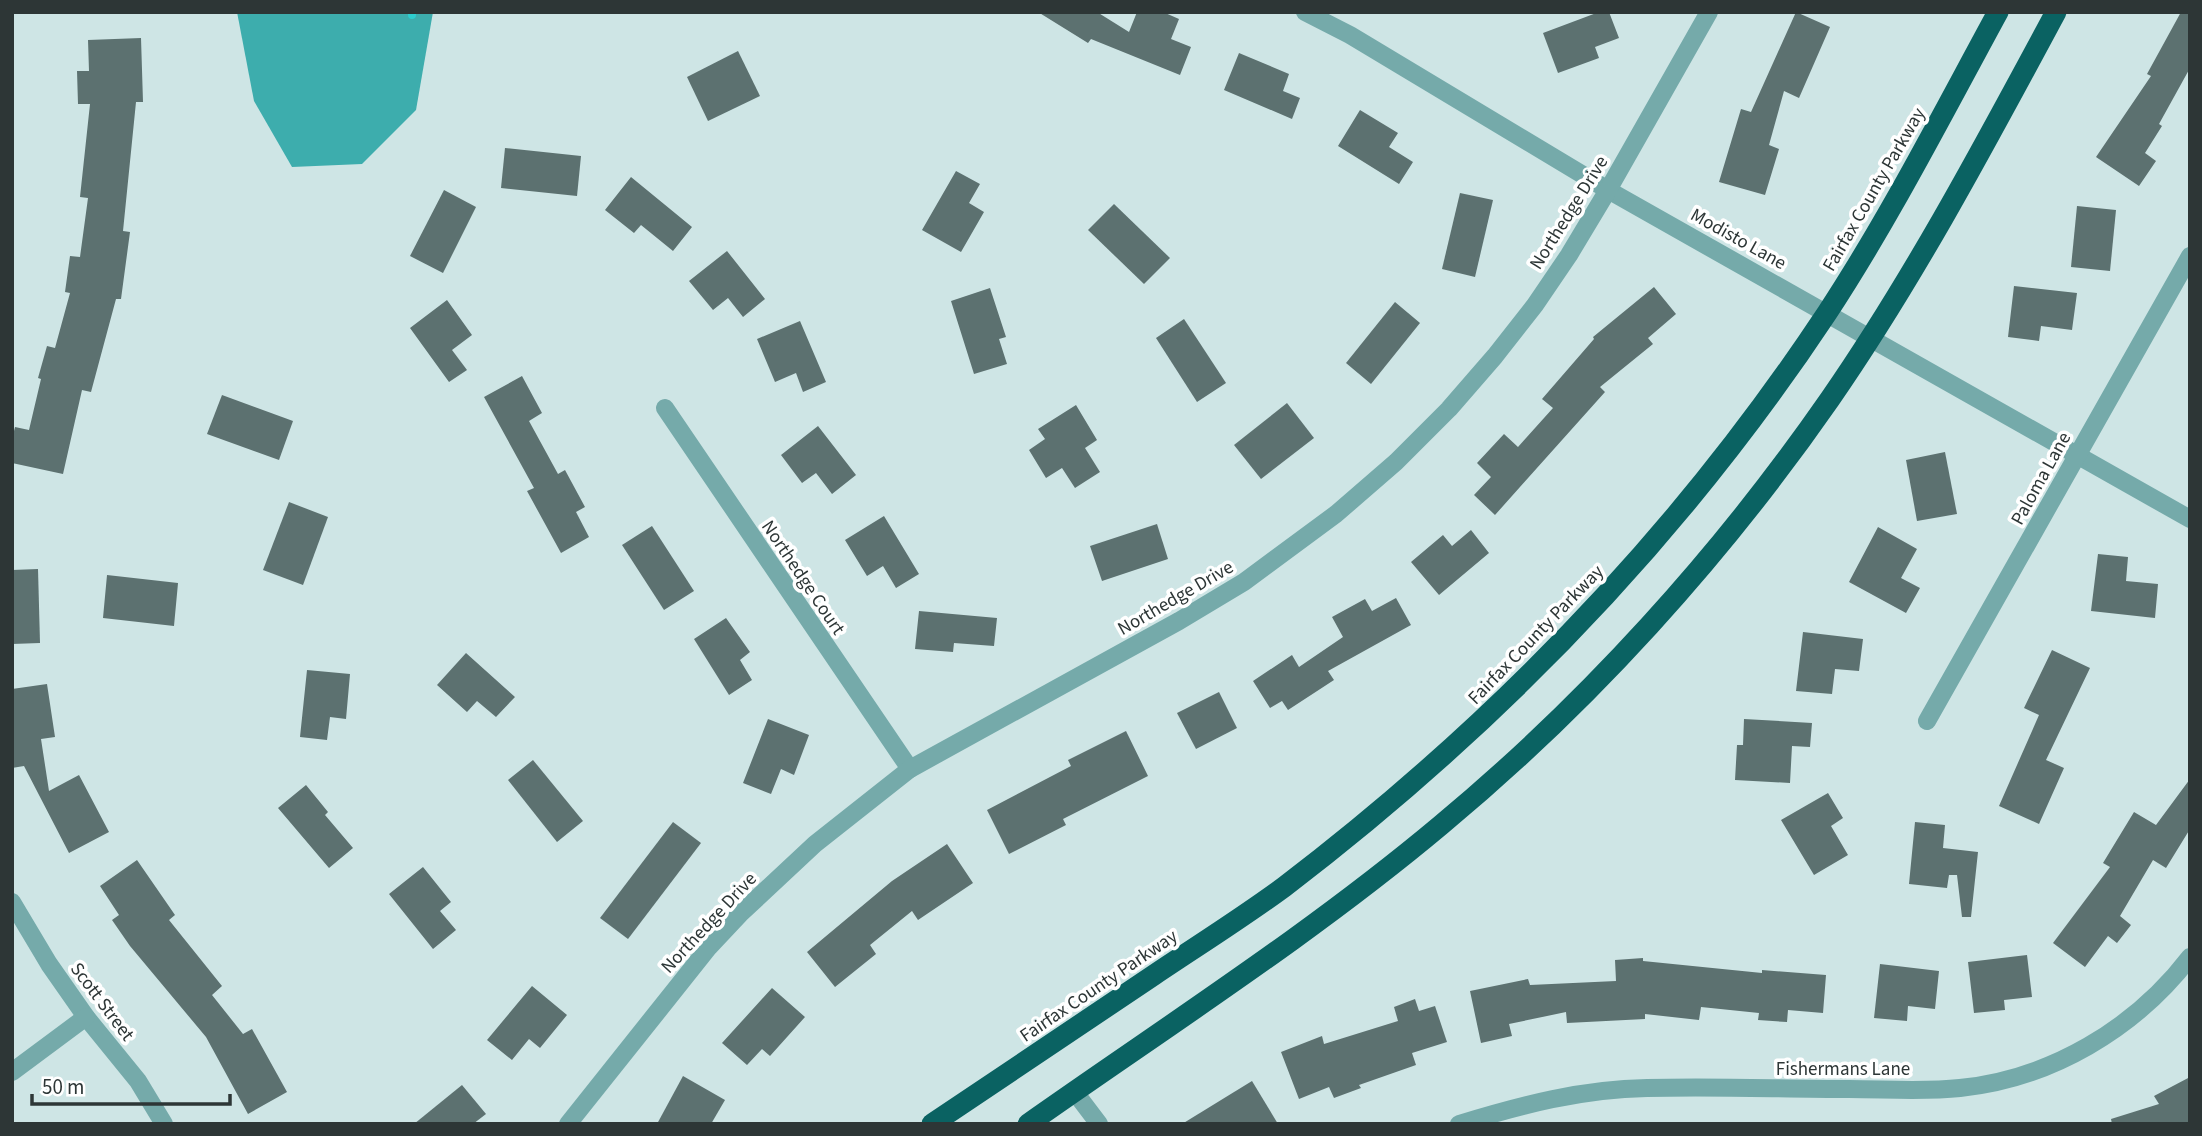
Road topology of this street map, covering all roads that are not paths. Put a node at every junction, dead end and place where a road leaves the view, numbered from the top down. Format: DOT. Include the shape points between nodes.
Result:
graph roads {
  1 [pos="1305,12"];
  2 [pos="1709,12"];
  3 [pos="1998,12"];
  4 [pos="2056,12"];
  5 [pos="1608,190"];
  6 [pos="2190,256"];
  7 [pos="1827,313"];
  8 [pos="1870,337"];
  9 [pos="665,408"];
  10 [pos="2078,454"];
  11 [pos="2190,519"];
  12 [pos="1927,721"];
  13 [pos="910,769"];
  14 [pos="12,902"];
  15 [pos="2190,957"];
  16 [pos="86,1017"];
  17 [pos="12,1072"];
  18 [pos="1074,1091"];
  19 [pos="164,1124"];
  20 [pos="568,1124"];
  21 [pos="932,1124"];
  22 [pos="1028,1124"];
  23 [pos="1099,1124"];
  24 [pos="1459,1124"];
  1 -- 5 [label="street, Modisto Lane"];
  2 -- 5 [label="street, Northedge Drive"];
  3 -- 7 [label="highway, Fairfax County Parkway" via="1897,198"];
  4 -- 8 [label="highway" via="1947,212"];
  5 -- 7 [label="street, Modisto Lane"];
  5 -- 13 [label="street, Northedge Drive" via="1535,305 1495,356 1396,462 1336,514 1244,582 1179,621"];
  6 -- 10 [label="street, Paloma Lane"];
  7 -- 8 [label="street, Modisto Lane"];
  7 -- 21 [label="highway, Fairfax County Parkway" via="1675,517 1548,657 1455,746 1281,889"];
  8 -- 10 [label="street, Modisto Lane"];
  8 -- 18 [label="highway" via="1805,433 1705,560 1551,725 1384,871 1274,954"];
  9 -- 13 [label="street, Northedge Court"];
  10 -- 11 [label="street, Modisto Lane"];
  10 -- 12 [label="street, Paloma Lane"];
  13 -- 20 [label="street, Northedge Drive" via="815,844 740,914"];
  14 -- 16 [label="street, Scott Street"];
  15 -- 24 [label="street, Fishermans Lane" via="2163,989 2110,1034 2044,1067 1992,1083 1933,1089 1633,1089 1527,1104"];
  16 -- 17 [label="street"];
  16 -- 19 [label="street, Scott Street" via="138,1081"];
  18 -- 22 [label="highway"];
  18 -- 23 [label="street"];
}
